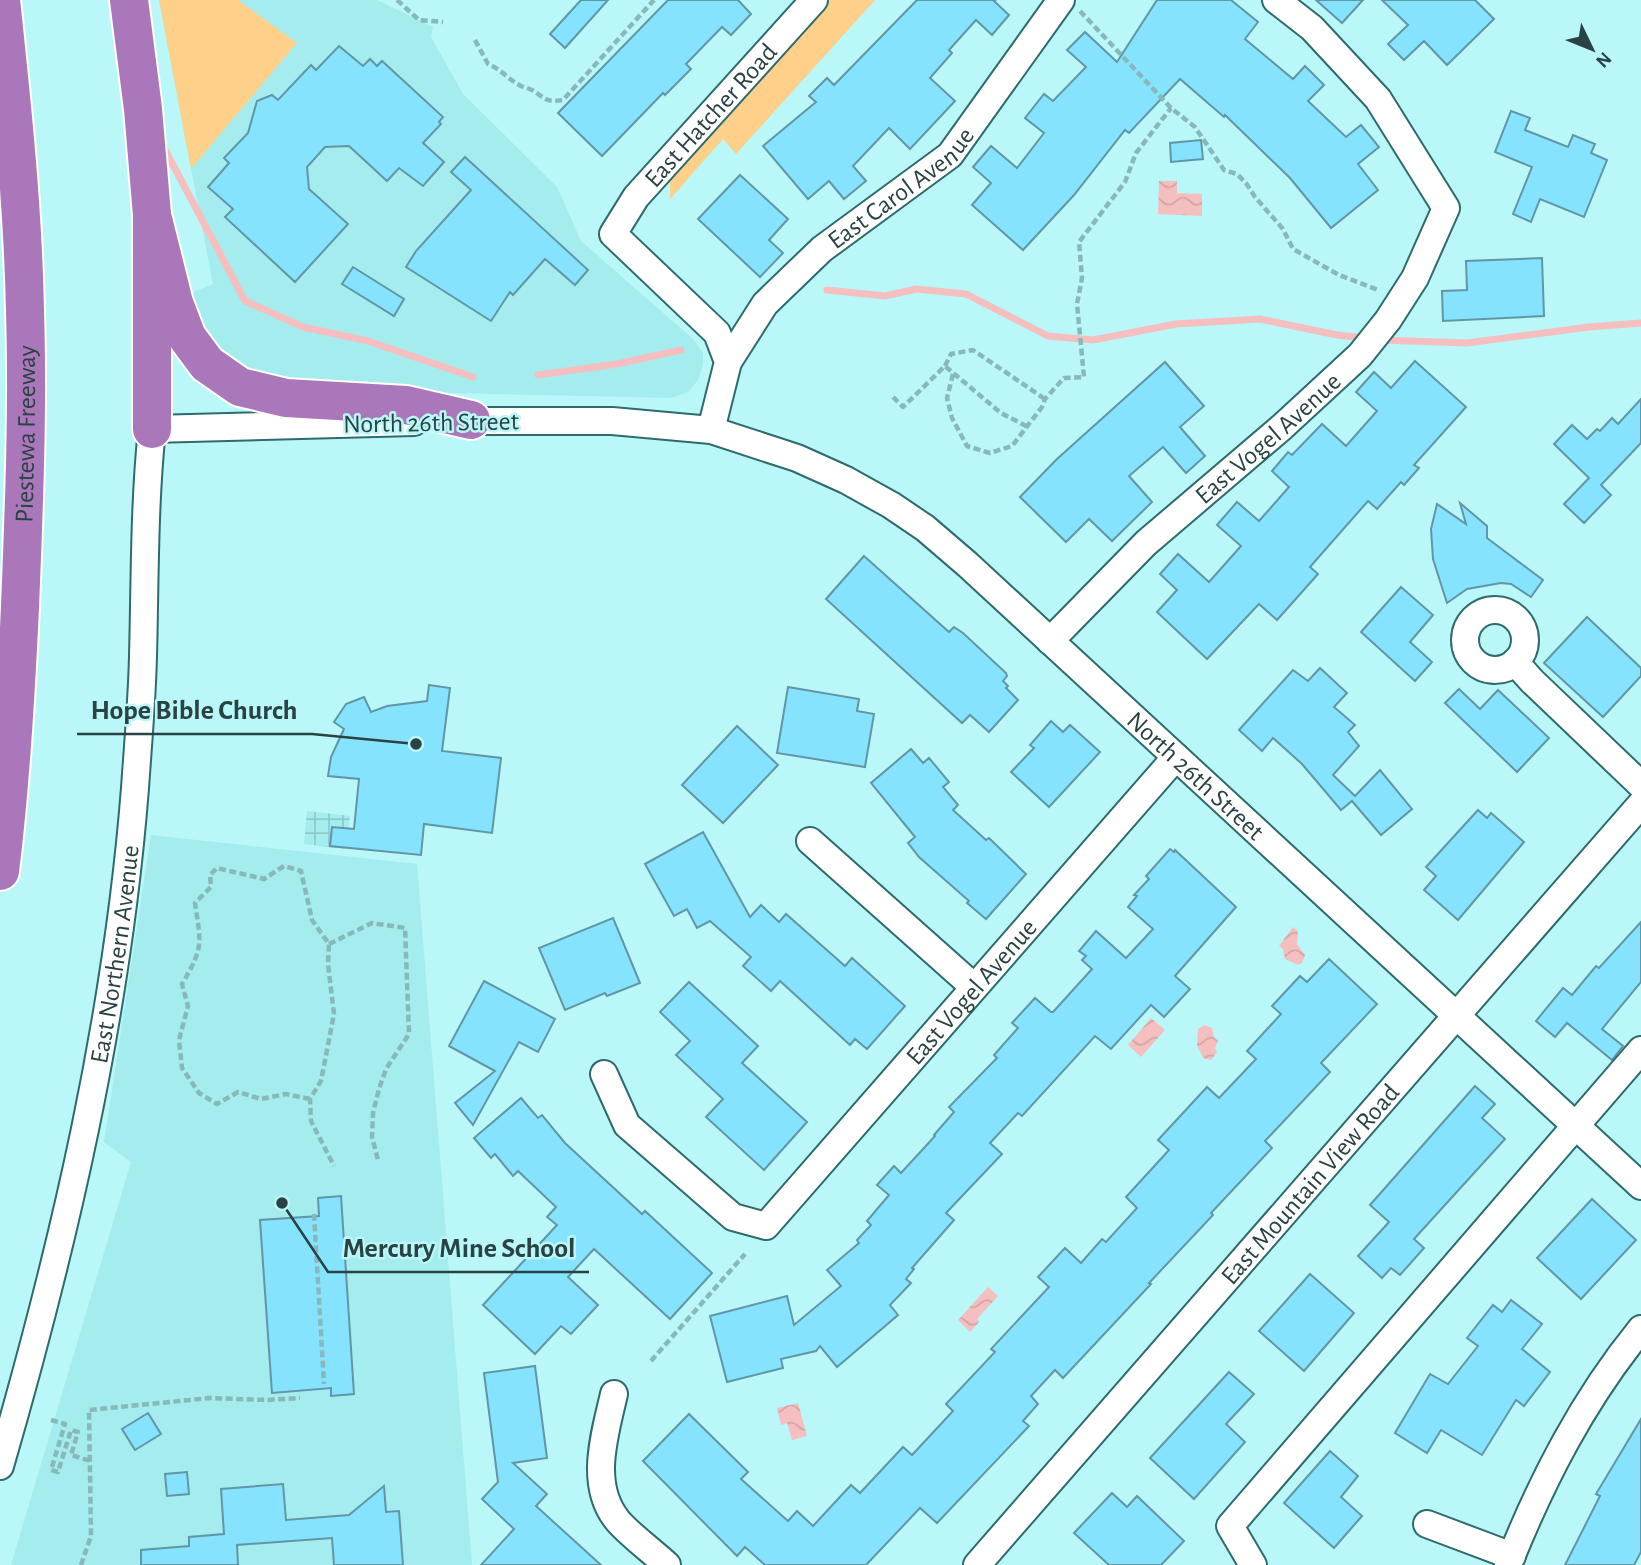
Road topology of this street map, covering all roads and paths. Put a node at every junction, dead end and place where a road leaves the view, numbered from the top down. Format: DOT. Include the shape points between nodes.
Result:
graph roads {
  1 [pos="1,0"];
  2 [pos="129,0"];
  3 [pos="397,0"];
  4 [pos="654,0"];
  5 [pos="814,0"];
  6 [pos="1276,0"];
  7 [pos="1068,3"];
  8 [pos="443,22"];
  9 [pos="475,40"];
  10 [pos="1171,108"];
  11 [pos="152,215"];
  12 [pos="1395,311"];
  13 [pos="728,362"];
  14 [pos="945,366"];
  15 [pos="953,374"];
  16 [pos="893,397"];
  17 [pos="1045,399"];
  18 [pos="471,420"];
  19 [pos="1028,427"];
  20 [pos="152,429"];
  21 [pos="711,430"];
  22 [pos="1050,641"];
  23 [pos="1515,662"];
  24 [pos="1176,757"];
  25 [pos="1641,785"];
  26 [pos="1641,804"];
  27 [pos="810,841"];
  28 [pos="0,871"];
  29 [pos="329,944"];
  30 [pos="974,988"];
  31 [pos="1456,1016"];
  32 [pos="1641,1050"];
  33 [pos="604,1074"];
  34 [pos="310,1099"];
  35 [pos="1577,1125"];
  36 [pos="378,1160"];
  37 [pos="334,1167"];
  38 [pos="1641,1186"];
  39 [pos="314,1214"];
  40 [pos="745,1254"];
  41 [pos="1641,1329"];
  42 [pos="651,1362"];
  43 [pos="324,1384"];
  44 [pos="614,1394"];
  45 [pos="300,1398"];
  46 [pos="51,1420"];
  47 [pos="91,1461"];
  48 [pos="0,1466"];
  49 [pos="1427,1524"];
  50 [pos="1510,1561"];
  51 [pos="986,1562"];
  52 [pos="81,1565"];
  53 [pos="667,1565"];
  54 [pos="1253,1565"];
  1 -- 28 [label="highway, Piestewa Freeway" via="20,207 26,383 16,673"];
  2 -- 11 [label="highway"];
  3 -- 8 [label="path" via="419,20"];
  4 -- 9 [label="path" via="563,100 540,98 488,64"];
  5 -- 13 [label="street, East Hatcher Road" via="636,197 613,234 714,328"];
  6 -- 12 [label="street, East Vogel Avenue" via="1312,28 1378,99 1446,208"];
  7 -- 10 [label="path"];
  7 -- 13 [label="street, East Carol Avenue" via="950,155 822,248 765,304"];
  10 -- 12 [label="path" via="1195,127 1224,170 1246,183 1293,249"];
  10 -- 17 [label="path" via="1136,153 1125,182 1079,242 1083,278 1077,304 1084,377 1064,378"];
  11 -- 18 [label="highway" via="187,337 207,363 240,387 286,398 407,405"];
  11 -- 20 [label="highway"];
  12 -- 22 [label="street, East Vogel Avenue" via="1360,355 1146,543"];
  13 -- 21 [label="street"];
  14 -- 15 [label="path"];
  14 -- 16 [label="path" via="902,407"];
  14 -- 17 [label="path" via="951,354 973,350"];
  15 -- 19 [label="path" via="1001,413"];
  15 -- 19 [label="path" via="947,398 967,446 990,453 1012,446"];
  17 -- 19 [label="path"];
  18 -- 20 [label="street, North 26th Street"];
  18 -- 21 [label="street, North 26th Street" via="612,421"];
  20 -- 48 [label="street, East Northern Avenue" via="135,790 117,944 56,1264"];
  21 -- 22 [label="street, North 26th Street" via="797,458 891,505 934,535"];
  22 -- 24 [label="street, North 26th Street"];
  23 -- 25 [label="street"];
  24 -- 30 [label="street, East Vogel Avenue"];
  24 -- 31 [label="street, North 26th Street"];
  26 -- 31 [label="street, East Mountain View Road"];
  27 -- 30 [label="street"];
  29 -- 34 [label="path" via="334,1014 321,1082"];
  29 -- 34 [label="path" via="313,920 301,872 284,866 264,879 217,867 210,875 211,887 195,903 198,957 182,984 188,1006 179,1040 182,1068 199,1093 217,1104 238,1092 261,1099 286,1094"];
  29 -- 36 [label="path" via="373,923 405,929 409,1034 386,1069 373,1113 372,1137"];
  30 -- 33 [label="street, East Vogel Avenue" via="766,1226 733,1217 627,1125"];
  31 -- 35 [label="street, North 26th Street"];
  31 -- 51 [label="street, East Mountain View Road"];
  32 -- 35 [label="street"];
  34 -- 37 [label="path" via="311,1121"];
  35 -- 38 [label="street, North 26th Street"];
  35 -- 54 [label="street" via="1230,1526"];
  39 -- 43 [label="path"];
  40 -- 42 [label="path"];
  41 -- 50 [label="street" via="1592,1394 1543,1482"];
  44 -- 53 [label="street" via="600,1473 603,1496 618,1521"];
  45 -- 47 [label="path" via="210,1398 89,1410"];
  46 -- 47 [label="path" via="65,1424 51,1470 58,1472 71,1430 78,1432 71,1455"];
  47 -- 52 [label="path" via="91,1536"];
  49 -- 50 [label="street"];
}
